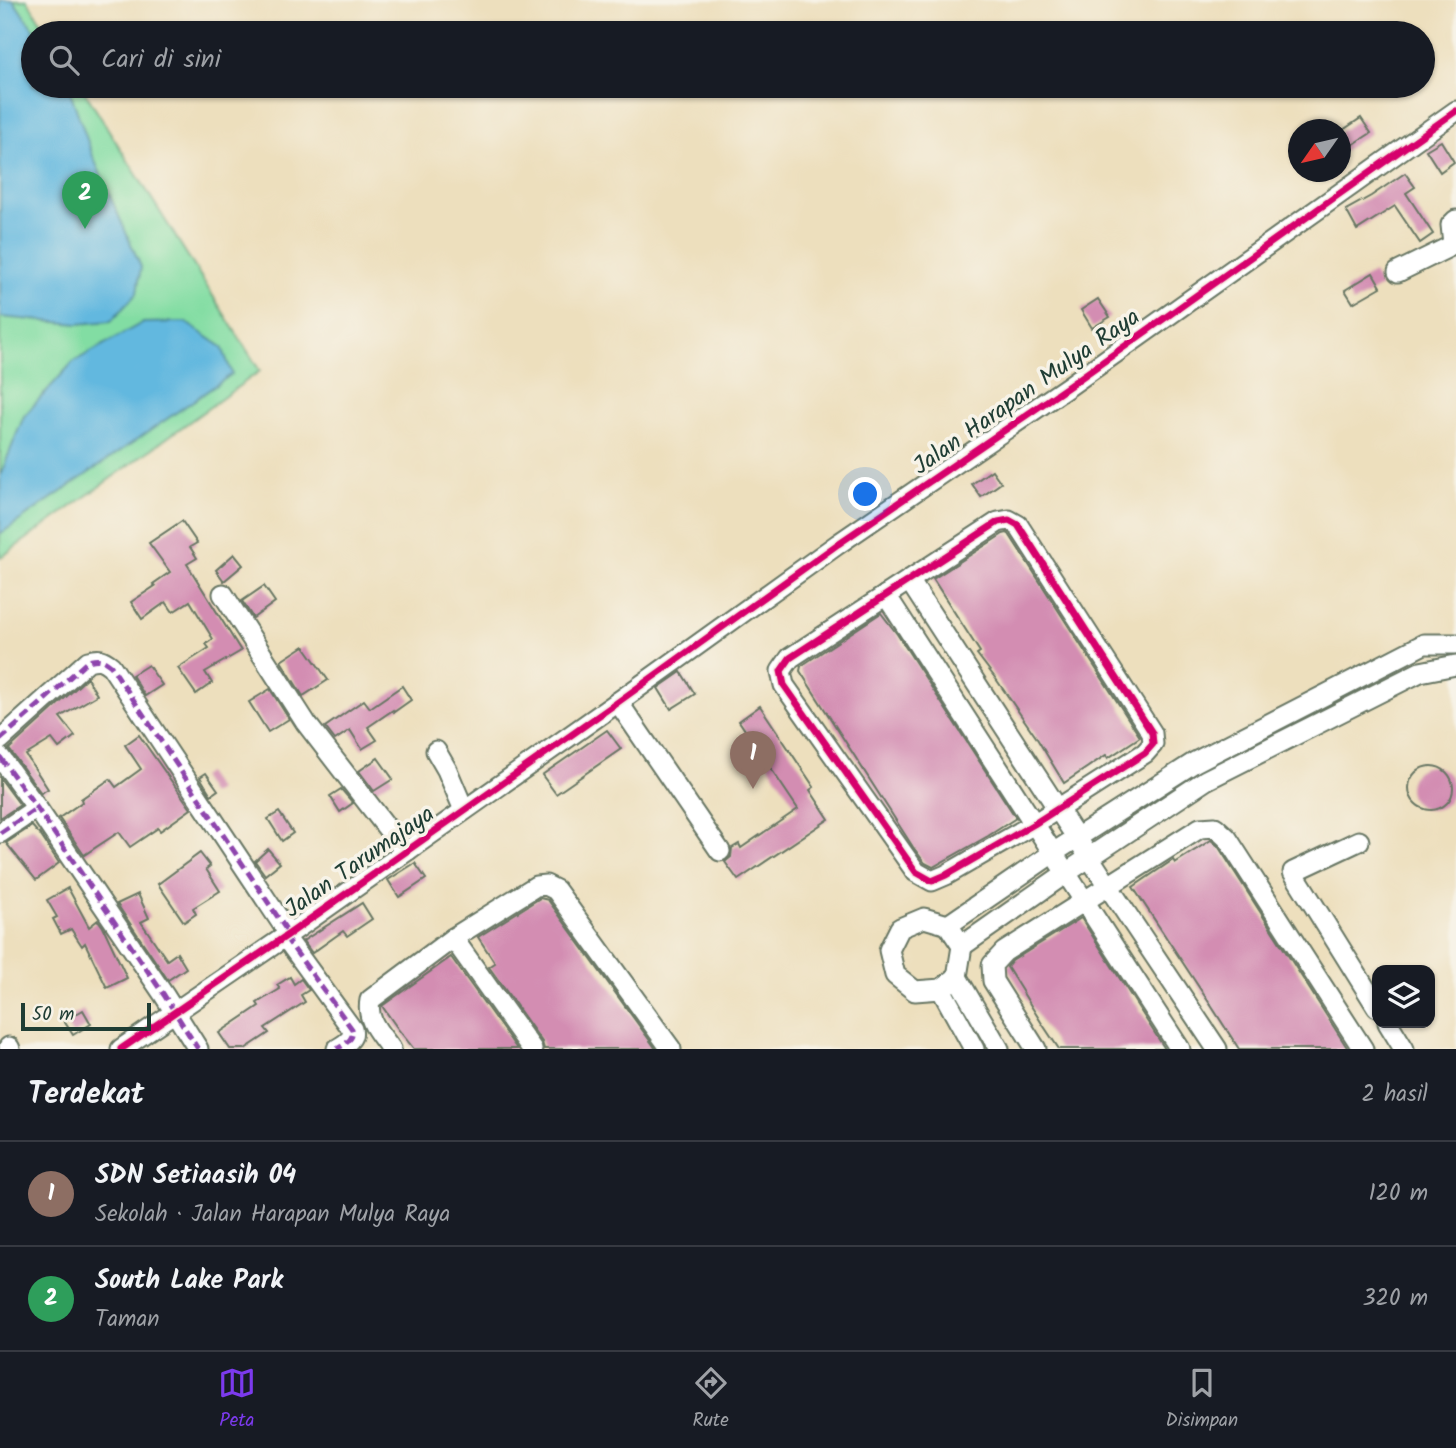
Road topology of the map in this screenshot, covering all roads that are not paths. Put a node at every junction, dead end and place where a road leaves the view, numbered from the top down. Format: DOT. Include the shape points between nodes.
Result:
graph roads {
  1 [pos="1456,111"];
  2 [pos="1456,220"];
  3 [pos="1398,272"];
  4 [pos="909,580"];
  5 [pos="223,594"];
  6 [pos="886,595"];
  7 [pos="1456,644"];
  8 [pos="1456,665"];
  9 [pos="618,702"];
  10 [pos="0,740"];
  11 [pos="436,751"];
  12 [pos="0,757"];
  13 [pos="1195,762"];
  14 [pos="1206,780"];
  15 [pos="461,802"];
  16 [pos="37,807"];
  17 [pos="1058,809"];
  18 [pos="1034,824"];
  19 [pos="0,833"];
  20 [pos="1077,838"];
  21 [pos="1359,841"];
  22 [pos="405,848"];
  23 [pos="720,851"];
  24 [pos="1053,853"];
  25 [pos="1089,857"];
  26 [pos="1066,873"];
  27 [pos="1108,886"];
  28 [pos="1084,901"];
  29 [pos="948,925"];
  30 [pos="285,930"];
  31 [pos="453,938"];
  32 [pos="962,946"];
  33 [pos="957,977"];
  34 [pos="941,989"];
  35 [pos="1372,999"];
  36 [pos="171,1005"];
  37 [pos="1391,1028"];
  38 [pos="121,1049"];
  39 [pos="198,1049"];
  40 [pos="337,1049"];
  41 [pos="391,1049"];
  42 [pos="532,1049"];
  43 [pos="671,1049"];
  44 [pos="974,1049"];
  45 [pos="999,1049"];
  46 [pos="1036,1049"];
  47 [pos="1180,1049"];
  48 [pos="1217,1049"];
  49 [pos="1363,1049"];
  50 [pos="1404,1049"];
  1 -- 9 [label="street, Jalan Harapan Mulya Raya"];
  2 -- 3 [label="street" via="1451,225 1451,246"];
  4 -- 6 [label="street"];
  4 -- 17 [label="street"];
  4 -- 17 [label="street" via="998,522 1009,520 1018,525 1033,548 1153,733 1153,744 1145,753"];
  5 -- 22 [label="street" via="306,723"];
  6 -- 18 [label="street"];
  6 -- 18 [label="street" via="790,658 781,671 784,685 916,872 932,881"];
  7 -- 13 [label="street" via="1424,644"];
  8 -- 14 [label="street" via="1420,672"];
  9 -- 15 [label="street, Jalan Tarumajaya"];
  9 -- 23 [label="street"];
  10 -- 30 [label="street" via="88,661 103,659"];
  11 -- 15 [label="street"];
  12 -- 16 [label="street"];
  13 -- 14 [label="street"];
  13 -- 20 [label="street"];
  14 -- 25 [label="street"];
  15 -- 22 [label="street, Jalan Tarumajaya"];
  16 -- 19 [label="street"];
  16 -- 36 [label="street"];
  17 -- 18 [label="street"];
  17 -- 20 [label="street"];
  18 -- 24 [label="street"];
  20 -- 24 [label="street"];
  20 -- 25 [label="street"];
  21 -- 35 [label="street" via="1293,872"];
  22 -- 30 [label="street, Jalan Tarumajaya"];
  24 -- 26 [label="street"];
  24 -- 29 [label="street"];
  25 -- 26 [label="street"];
  25 -- 27 [label="street"];
  26 -- 28 [label="street"];
  26 -- 32 [label="street"];
  27 -- 28 [label="street"];
  27 -- 48 [label="street"];
  27 -- 49 [label="street" via="1200,828 1215,827 1227,838"];
  28 -- 46 [label="street" via="1004,952 992,965 993,981"];
  28 -- 47 [label="street"];
  29 -- 32 [label="street"];
  29 -- 34 [label="street" via="924,918 900,928 889,950 895,975 915,991"];
  30 -- 36 [label="street, Jalan Tarumajaya"];
  30 -- 40 [label="street" via="352,1029 352,1038"];
  31 -- 41 [label="street" via="370,1000 371,1021"];
  31 -- 42 [label="street"];
  31 -- 43 [label="street" via="536,886 556,890"];
  32 -- 33 [label="street"];
  33 -- 34 [label="street"];
  33 -- 45 [label="street"];
  34 -- 44 [label="street"];
  36 -- 38 [label="street, Jalan Tarumajaya"];
  36 -- 39 [label="street"];
  37 -- 50 [label="street"];
}
